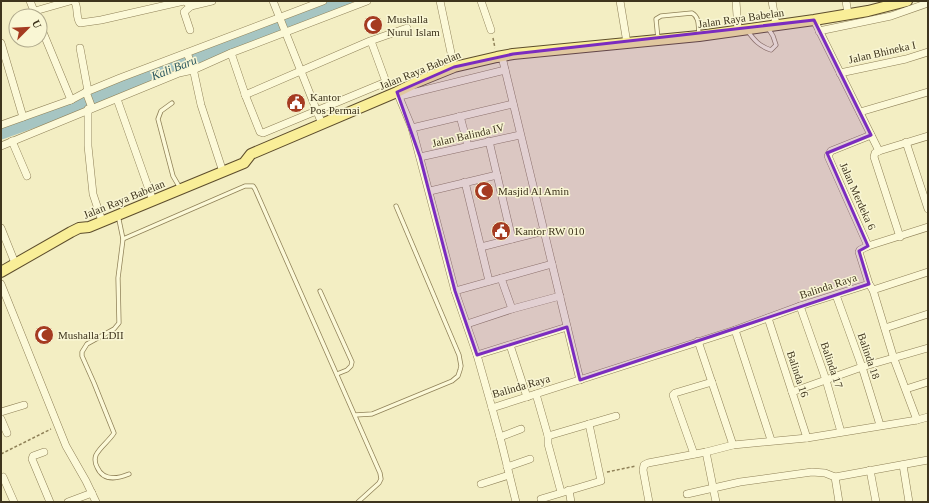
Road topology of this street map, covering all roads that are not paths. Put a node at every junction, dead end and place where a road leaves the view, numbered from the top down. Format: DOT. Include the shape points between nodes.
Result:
graph roads {
  1 [pos="70,1"];
  2 [pos="74,1"];
  3 [pos="212,1"];
  4 [pos="273,1"];
  5 [pos="323,1"];
  6 [pos="367,1"];
  7 [pos="440,1"];
  8 [pos="481,1"];
  9 [pos="620,1"];
  10 [pos="625,1"];
  11 [pos="736,1"];
  12 [pos="772,1"];
  13 [pos="846,1"];
  14 [pos="187,2"];
  15 [pos="902,2"];
  16 [pos="928,3"];
  17 [pos="48,9"];
  18 [pos="848,14"];
  19 [pos="280,19"];
  20 [pos="814,20"];
  21 [pos="772,26"];
  22 [pos="407,28"];
  23 [pos="190,30"];
  24 [pos="491,30"];
  25 [pos="743,30"];
  26 [pos="819,31"];
  27 [pos="285,32"];
  28 [pos="699,36"];
  29 [pos="658,40"];
  30 [pos="371,41"];
  31 [pos="628,43"];
  32 [pos="1,44"];
  33 [pos="48,44"];
  34 [pos="80,48"];
  35 [pos="928,52"];
  36 [pos="231,53"];
  37 [pos="188,54"];
  38 [pos="499,57"];
  39 [pos="454,67"];
  40 [pos="193,69"];
  41 [pos="302,70"];
  42 [pos="505,70"];
  43 [pos="840,73"];
  44 [pos="87,92"];
  45 [pos="928,92"];
  46 [pos="398,94"];
  47 [pos="245,95"];
  48 [pos="117,99"];
  49 [pos="71,100"];
  50 [pos="172,103"];
  51 [pos="513,104"];
  52 [pos="90,108"];
  53 [pos="317,110"];
  54 [pos="860,112"];
  55 [pos="460,116"];
  56 [pos="23,117"];
  57 [pos="322,124"];
  58 [pos="1,125"];
  59 [pos="412,128"];
  60 [pos="520,134"];
  61 [pos="871,135"];
  62 [pos="928,136"];
  63 [pos="12,141"];
  64 [pos="489,141"];
  65 [pos="906,142"];
  66 [pos="1,146"];
  67 [pos="468,146"];
  68 [pos="879,151"];
  69 [pos="420,157"];
  70 [pos="223,172"];
  71 [pos="497,174"];
  72 [pos="27,176"];
  73 [pos="465,182"];
  74 [pos="180,189"];
  75 [pos="430,191"];
  76 [pos="152,200"];
  77 [pos="396,206"];
  78 [pos="928,209"];
  79 [pos="118,214"];
  80 [pos="102,221"];
  81 [pos="928,227"];
  82 [pos="1,228"];
  83 [pos="544,231"];
  84 [pos="900,236"];
  85 [pos="123,239"];
  86 [pos="512,239"];
  87 [pos="868,246"];
  88 [pos="481,247"];
  89 [pos="15,263"];
  90 [pos="552,264"];
  91 [pos="1,272"];
  92 [pos="928,272"];
  93 [pos="501,278"];
  94 [pos="489,281"];
  95 [pos="1,284"];
  96 [pos="871,287"];
  97 [pos="320,291"];
  98 [pos="456,291"];
  99 [pos="836,295"];
  100 [pos="560,296"];
  101 [pos="800,306"];
  102 [pos="512,309"];
  103 [pos="928,314"];
  104 [pos="768,318"];
  105 [pos="467,324"];
  106 [pos="567,327"];
  107 [pos="884,328"];
  108 [pos="734,330"];
  109 [pos="698,341"];
  110 [pos="510,345"];
  111 [pos="928,348"];
  112 [pos="477,355"];
  113 [pos="894,359"];
  114 [pos="862,368"];
  115 [pos="337,374"];
  116 [pos="580,380"];
  117 [pos="826,380"];
  118 [pos="712,382"];
  119 [pos="928,382"];
  120 [pos="906,389"];
  121 [pos="792,392"];
  122 [pos="536,394"];
  123 [pos="527,398"];
  124 [pos="24,405"];
  125 [pos="492,408"];
  126 [pos="1,412"];
  127 [pos="355,415"];
  128 [pos="616,416"];
  129 [pos="928,417"];
  130 [pos="1,419"];
  131 [pos="917,420"];
  132 [pos="589,424"];
  133 [pos="880,425"];
  134 [pos="521,429"];
  135 [pos="841,432"];
  136 [pos="7,433"];
  137 [pos="548,436"];
  138 [pos="500,437"];
  139 [pos="807,438"];
  140 [pos="771,440"];
  141 [pos="734,445"];
  142 [pos="44,452"];
  143 [pos="706,452"];
  144 [pos="694,454"];
  145 [pos="530,459"];
  146 [pos="928,460"];
  147 [pos="902,465"];
  148 [pos="507,467"];
  149 [pos="870,470"];
  150 [pos="129,474"];
  151 [pos="509,475"];
  152 [pos="3,477"];
  153 [pos="835,477"];
  154 [pos="481,484"];
  155 [pos="713,488"];
  156 [pos="569,490"];
  157 [pos="562,492"];
  158 [pos="92,493"];
  159 [pos="687,494"];
  160 [pos="541,499"];
  161 [pos="14,502"];
  162 [pos="50,502"];
  163 [pos="68,502"];
  164 [pos="96,502"];
  165 [pos="358,502"];
  166 [pos="516,502"];
  167 [pos="572,502"];
  168 [pos="649,502"];
  169 [pos="716,502"];
  170 [pos="839,502"];
  171 [pos="876,502"];
  172 [pos="909,502"];
  1 -- 17 [label="street"];
  2 -- 14 [label="street" via="80,23"];
  3 -- 14 [label="street"];
  4 -- 19 [label="street"];
  5 -- 19 [label="street"];
  6 -- 27 [label="street"];
  7 -- 39 [label="street"];
  8 -- 24 [label="street"];
  9 -- 31 [label="street"];
  10 -- 31 [label="street"];
  11 -- 25 [label="street"];
  12 -- 21 [label="street"];
  13 -- 18 [label="street"];
  14 -- 23 [label="street" via="184,12"];
  15 -- 18 [label="main road, Jalan Raya Babelan"];
  16 -- 26 [label="street" via="891,16"];
  18 -- 20 [label="main road, Jalan Raya Babelan"];
  19 -- 27 [label="street"];
  19 -- 37 [label="street"];
  20 -- 21 [label="main road, Jalan Raya Babelan"];
  20 -- 26 [label="street"];
  21 -- 25 [label="main road, Jalan Raya Babelan"];
  21 -- 25 [label="lane" via="776,45 771,50 754,41"];
  22 -- 30 [label="street"];
  25 -- 28 [label="main road, Jalan Raya Babelan"];
  26 -- 43 [label="street"];
  27 -- 36 [label="street"];
  27 -- 41 [label="street"];
  28 -- 29 [label="main road, Jalan Raya Babelan"];
  28 -- 29 [label="lane" via="695,14 661,16 656,19"];
  29 -- 31 [label="main road, Jalan Raya Babelan"];
  30 -- 41 [label="street"];
  30 -- 53 [label="street" via="386,82"];
  31 -- 38 [label="main road, Jalan Raya Babelan"];
  32 -- 56 [label="street"];
  33 -- 49 [label="street"];
  34 -- 44 [label="street"];
  35 -- 43 [label="street, Jalan Bhineka I"];
  36 -- 40 [label="street"];
  36 -- 47 [label="street"];
  37 -- 40 [label="street"];
  37 -- 44 [label="street"];
  38 -- 39 [label="main road, Jalan Raya Babelan"];
  38 -- 42 [label="street"];
  39 -- 46 [label="main road, Jalan Raya Babelan" via="417,82"];
  40 -- 48 [label="street"];
  40 -- 70 [label="street" via="201,105"];
  41 -- 47 [label="street"];
  41 -- 53 [label="street"];
  42 -- 46 [label="street"];
  42 -- 51 [label="street"];
  43 -- 54 [label="street"];
  44 -- 49 [label="street"];
  44 -- 52 [label="street"];
  45 -- 54 [label="street"];
  46 -- 57 [label="main road, Jalan Raya Babelan"];
  46 -- 59 [label="street, Balinda Raya"];
  47 -- 53 [label="street" via="262,133"];
  48 -- 52 [label="street"];
  48 -- 76 [label="street"];
  49 -- 56 [label="street"];
  50 -- 74 [label="lane" via="161,111 158,119 173,176"];
  51 -- 55 [label="street"];
  51 -- 60 [label="street"];
  52 -- 63 [label="street"];
  52 -- 80 [label="street" via="88,146 93,194"];
  53 -- 57 [label="street"];
  54 -- 61 [label="street"];
  55 -- 59 [label="street"];
  55 -- 67 [label="street"];
  56 -- 58 [label="street"];
  57 -- 70 [label="main road, Jalan Raya Babelan" via="251,154 244,163"];
  59 -- 69 [label="street, Balinda Raya"];
  60 -- 64 [label="street, Jalan Balinda IV"];
  60 -- 83 [label="street"];
  61 -- 68 [label="street"];
  61 -- 87 [label="street, Jalan Merdeka 6" via="831,151 828,156"];
  62 -- 65 [label="street"];
  63 -- 66 [label="street"];
  63 -- 72 [label="street"];
  64 -- 67 [label="street, Jalan Balinda IV"];
  64 -- 71 [label="street"];
  65 -- 68 [label="street"];
  65 -- 78 [label="street"];
  67 -- 69 [label="street, Jalan Balinda IV"];
  68 -- 84 [label="street" via="874,157"];
  69 -- 75 [label="street, Balinda Raya"];
  70 -- 74 [label="main road, Jalan Raya Babelan"];
  71 -- 73 [label="street"];
  71 -- 86 [label="street"];
  73 -- 75 [label="street"];
  73 -- 88 [label="street"];
  74 -- 76 [label="main road, Jalan Raya Babelan"];
  75 -- 98 [label="street, Balinda Raya"];
  76 -- 79 [label="main road, Jalan Raya Babelan"];
  77 -- 127 [label="lane" via="459,355 461,366 458,376 452,381 372,414"];
  79 -- 80 [label="main road, Jalan Raya Babelan"];
  79 -- 85 [label="lane"];
  80 -- 89 [label="main road, Jalan Raya Babelan" via="79,228"];
  81 -- 84 [label="street"];
  82 -- 89 [label="street"];
  83 -- 86 [label="street"];
  83 -- 90 [label="street"];
  84 -- 87 [label="street"];
  85 -- 115 [label="lane" via="245,186 253,186"];
  85 -- 150 [label="lane" via="118,278 119,323 114,329 87,344 82,356 114,433 94,460 99,472 106,477 120,478"];
  86 -- 88 [label="street"];
  87 -- 96 [label="street" via="860,252"];
  88 -- 94 [label="street"];
  89 -- 91 [label="main road, Jalan Raya Babelan"];
  90 -- 93 [label="street"];
  90 -- 100 [label="street"];
  92 -- 96 [label="street, Balinda Raya"];
  93 -- 94 [label="street"];
  93 -- 102 [label="street"];
  94 -- 98 [label="street"];
  95 -- 158 [label="street" via="71,456"];
  96 -- 99 [label="street, Balinda Raya"];
  96 -- 107 [label="street"];
  97 -- 115 [label="lane" via="352,362 348,370"];
  98 -- 105 [label="street, Balinda Raya"];
  99 -- 101 [label="street, Balinda Raya"];
  99 -- 114 [label="street, Balinda 18"];
  100 -- 102 [label="street"];
  100 -- 106 [label="street"];
  101 -- 104 [label="street, Balinda Raya"];
  101 -- 117 [label="street, Balinda 17"];
  102 -- 105 [label="street"];
  103 -- 107 [label="street"];
  104 -- 108 [label="street, Balinda Raya"];
  104 -- 121 [label="street, Balinda 16"];
  105 -- 112 [label="street, Balinda Raya"];
  106 -- 110 [label="street"];
  106 -- 116 [label="street"];
  107 -- 113 [label="street"];
  108 -- 109 [label="street, Balinda Raya"];
  108 -- 140 [label="street"];
  109 -- 116 [label="street, Balinda Raya"];
  109 -- 118 [label="street"];
  110 -- 112 [label="street"];
  110 -- 123 [label="street"];
  111 -- 113 [label="street"];
  112 -- 125 [label="street, Balinda Raya"];
  113 -- 114 [label="street"];
  113 -- 120 [label="street"];
  114 -- 117 [label="street"];
  114 -- 133 [label="street, Balinda 18"];
  115 -- 127 [label="lane"];
  116 -- 122 [label="street, Balinda Raya"];
  117 -- 121 [label="street"];
  117 -- 135 [label="street, Balinda 17"];
  118 -- 141 [label="street"];
  118 -- 144 [label="street" via="675,393 673,396"];
  119 -- 120 [label="street"];
  120 -- 131 [label="street"];
  121 -- 139 [label="street, Balinda 16"];
  122 -- 123 [label="street, Balinda Raya"];
  122 -- 137 [label="street"];
  123 -- 125 [label="street, Balinda Raya"];
  124 -- 126 [label="street"];
  125 -- 138 [label="street"];
  127 -- 165 [label="lane" via="377,465 380,479 379,483"];
  128 -- 132 [label="street"];
  129 -- 131 [label="street"];
  130 -- 136 [label="street"];
  131 -- 133 [label="street"];
  132 -- 137 [label="street"];
  132 -- 156 [label="street" via="602,481"];
  133 -- 135 [label="street"];
  134 -- 138 [label="street"];
  135 -- 139 [label="street"];
  137 -- 157 [label="street"];
  138 -- 148 [label="street"];
  139 -- 140 [label="street"];
  140 -- 141 [label="street"];
  141 -- 143 [label="street"];
  142 -- 162 [label="street" via="33,456 32,459"];
  143 -- 144 [label="street"];
  143 -- 155 [label="street"];
  144 -- 168 [label="street" via="646,464 643,470"];
  145 -- 148 [label="street"];
  146 -- 147 [label="street"];
  147 -- 149 [label="street"];
  147 -- 172 [label="street"];
  148 -- 151 [label="street"];
  149 -- 153 [label="street"];
  149 -- 171 [label="street"];
  151 -- 154 [label="street"];
  151 -- 166 [label="street"];
  152 -- 161 [label="street"];
  153 -- 155 [label="street" via="812,472"];
  153 -- 170 [label="street"];
  155 -- 159 [label="street"];
  155 -- 169 [label="street"];
  156 -- 157 [label="street"];
  156 -- 167 [label="street"];
  157 -- 160 [label="street"];
  158 -- 163 [label="street"];
  158 -- 164 [label="street"];
}
